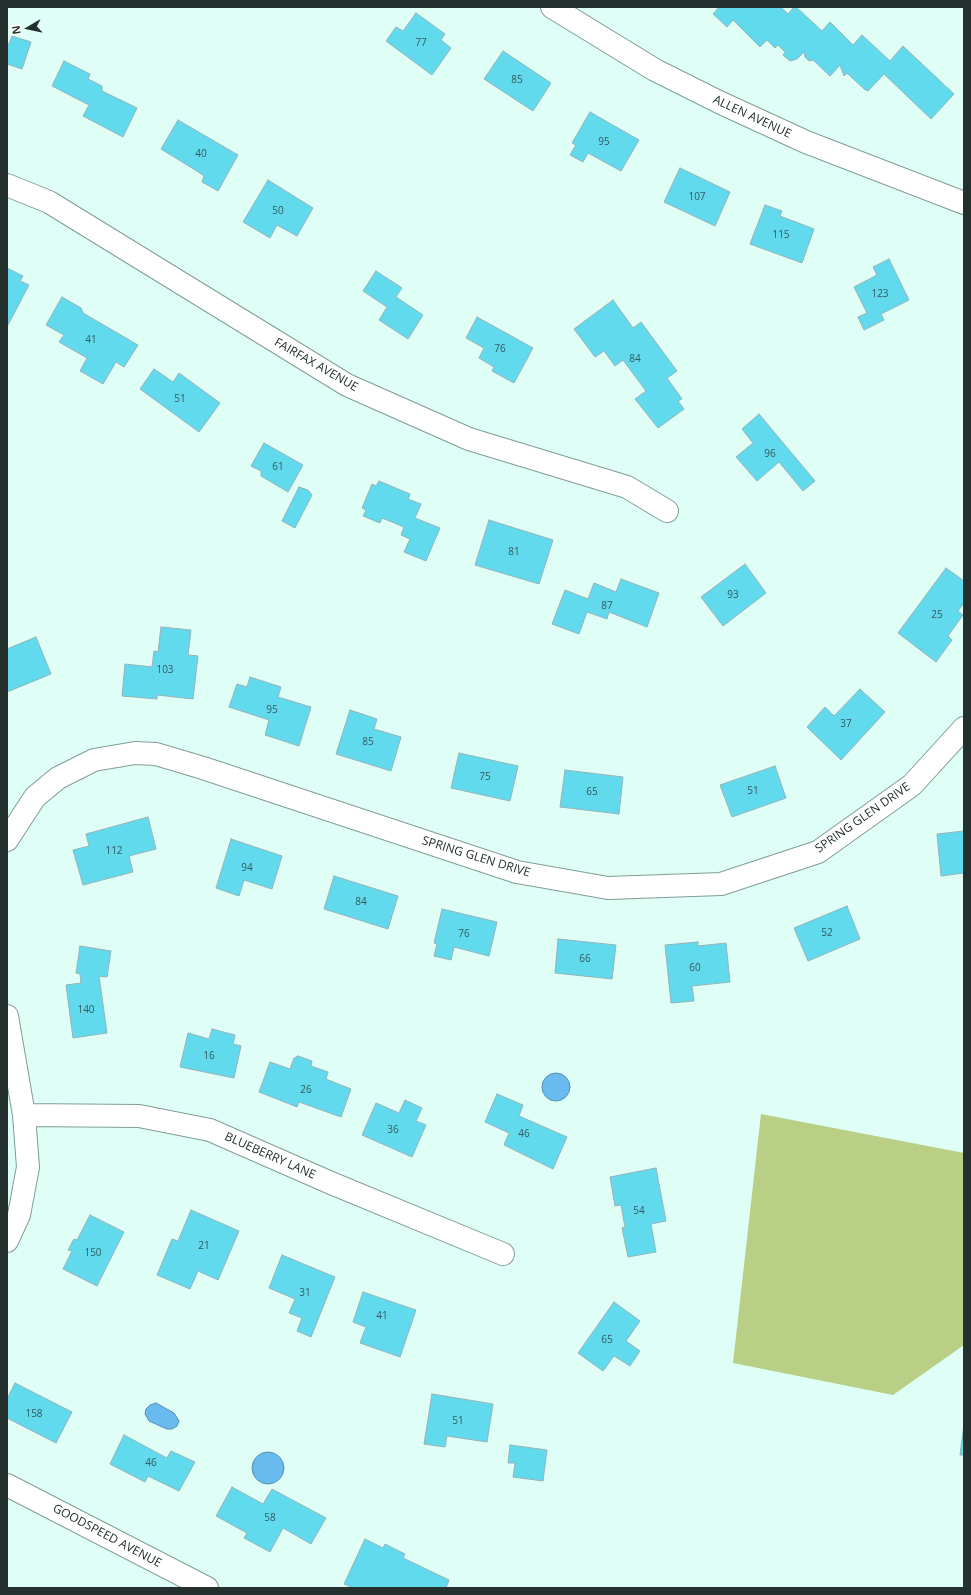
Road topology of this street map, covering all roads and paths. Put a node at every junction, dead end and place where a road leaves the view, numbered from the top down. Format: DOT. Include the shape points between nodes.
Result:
graph roads {
  1 [pos="552,7"];
  2 [pos="7,186"];
  3 [pos="964,203"];
  4 [pos="668,511"];
  5 [pos="964,728"];
  6 [pos="7,840"];
  7 [pos="7,1016"];
  8 [pos="24,1115"];
  9 [pos="7,1241"];
  10 [pos="503,1254"];
  11 [pos="7,1484"];
  12 [pos="207,1588"];
  1 -- 3 [label="street, ALLEN AVENUE" via="655,70 719,102 806,142"];
  2 -- 4 [label="street, FAIRFAX AVENUE" via="49,202 347,385 469,439 627,486"];
  5 -- 6 [label="street, SPRING GLEN DRIVE" via="912,784 818,852 721,884 608,888 517,872 156,754 135,753 94,760 58,778 35,797"];
  7 -- 8 [label="street"];
  8 -- 9 [label="street" via="28,1167 19,1215"];
  8 -- 10 [label="street, BLUEBERRY LANE" via="139,1116 210,1130"];
  11 -- 12 [label="street, GOODSPEED AVENUE"];
}
